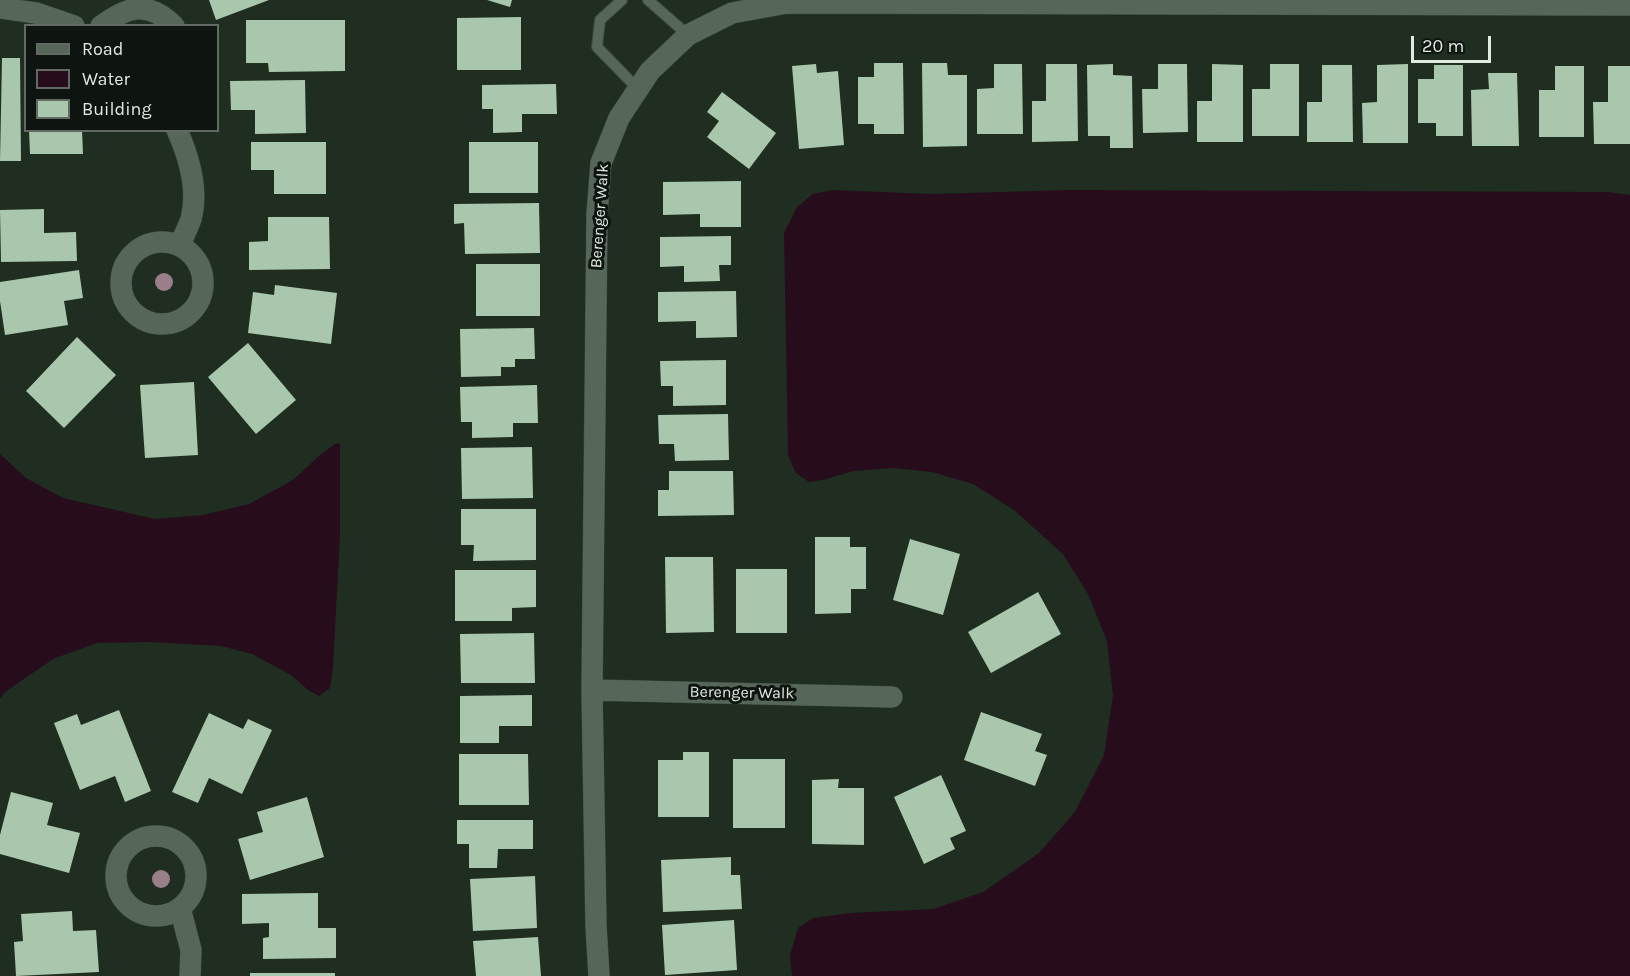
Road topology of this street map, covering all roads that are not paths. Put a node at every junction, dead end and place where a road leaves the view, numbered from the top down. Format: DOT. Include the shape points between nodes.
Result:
graph roads {
  1 [pos="622,0"];
  2 [pos="648,0"];
  3 [pos="1630,5"];
  4 [pos="0,8"];
  5 [pos="68,24"];
  6 [pos="104,24"];
  7 [pos="172,24"];
  8 [pos="688,35"];
  9 [pos="638,89"];
  10 [pos="178,132"];
  11 [pos="180,245"];
  12 [pos="592,690"];
  13 [pos="892,697"];
  14 [pos="180,908"];
  15 [pos="190,976"];
  16 [pos="599,976"];
  1 -- 9 [label="lane" via="600,20 597,47"];
  2 -- 8 [label="lane"];
  3 -- 8 [label="street, Berenger Walk" via="787,3 732,13"];
  4 -- 5 [label="street" via="36,13"];
  6 -- 7 [label="street" via="132,8 148,8 163,14"];
  8 -- 9 [label="street, Berenger Walk" via="650,71"];
  9 -- 12 [label="street, Berenger Walk" via="619,118 601,163 597,214"];
  10 -- 11 [label="street" via="194,185 191,217"];
  12 -- 13 [label="street, Berenger Walk"];
  12 -- 16 [label="street, Berenger Walk"];
  14 -- 15 [label="street" via="191,950"];
}
